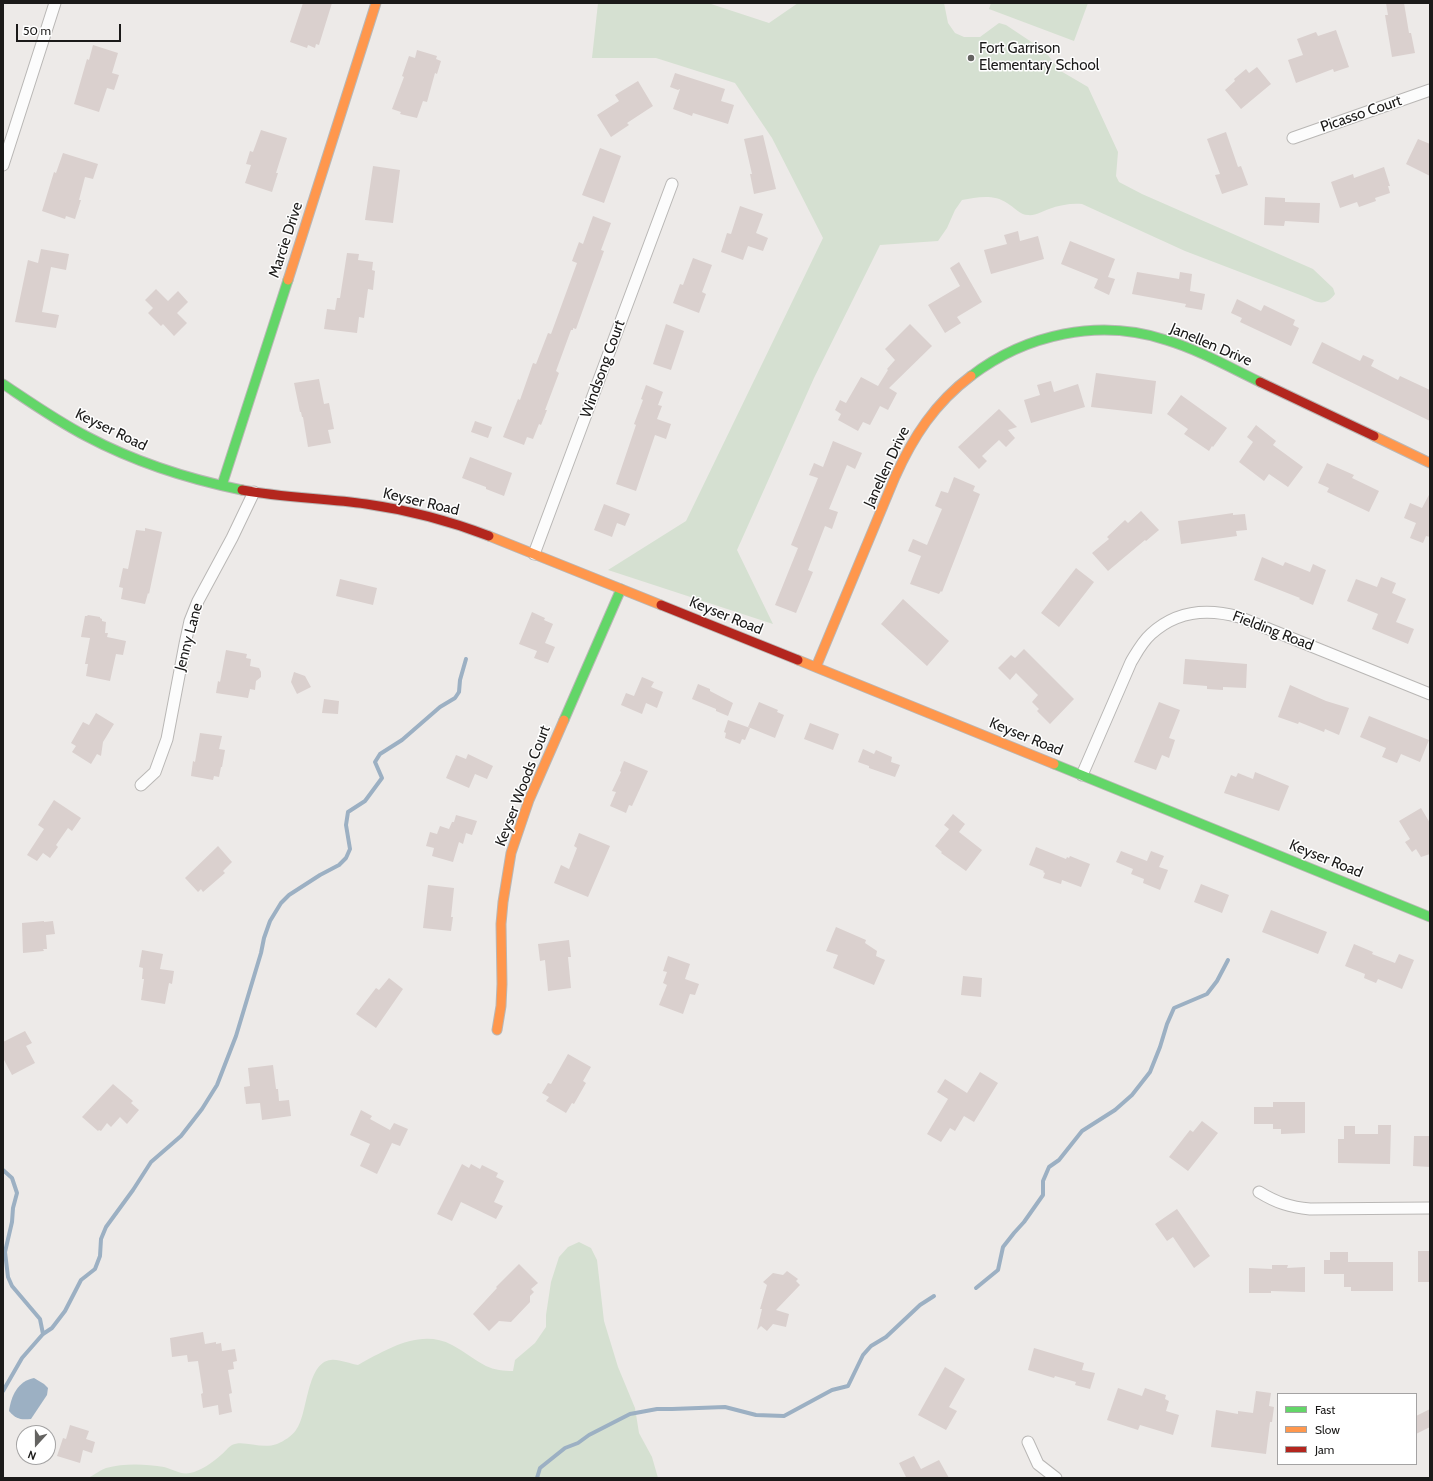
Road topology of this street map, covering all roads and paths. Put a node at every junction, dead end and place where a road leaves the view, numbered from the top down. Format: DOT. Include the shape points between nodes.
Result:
graph roads {
  1 [pos="55,3"];
  2 [pos="376,3"];
  3 [pos="1430,90"];
  4 [pos="1293,138"];
  5 [pos="3,165"];
  6 [pos="672,184"];
  7 [pos="3,384"];
  8 [pos="1430,463"];
  9 [pos="222,485"];
  10 [pos="254,492"];
  11 [pos="534,554"];
  12 [pos="621,589"];
  13 [pos="816,667"];
  14 [pos="1430,694"];
  15 [pos="1082,775"];
  16 [pos="141,785"];
  17 [pos="1430,917"];
  18 [pos="497,1030"];
  19 [pos="1259,1192"];
  20 [pos="1430,1208"];
  21 [pos="1028,1442"];
  22 [pos="1056,1478"];
  1 -- 5 [label="street"];
  2 -- 9 [label="street, Marcie Drive"];
  3 -- 4 [label="street, Picasso Court"];
  6 -- 11 [label="street, Windsong Court"];
  7 -- 9 [label="street, Keyser Road" via="97,442 163,469"];
  8 -- 13 [label="street, Janellen Drive" via="1194,350 1167,340 1122,332 1072,332 1023,346 977,372 953,391 924,423 900,465"];
  9 -- 10 [label="street, Keyser Road"];
  10 -- 11 [label="street, Keyser Road" via="364,504 418,514 473,530"];
  10 -- 16 [label="street, Jenny Lane" via="190,621 167,739 155,772"];
  11 -- 12 [label="street, Keyser Road"];
  12 -- 13 [label="street, Keyser Road"];
  12 -- 18 [label="street, Keyser Woods Court" via="529,800 511,853 502,917 502,984"];
  13 -- 15 [label="street, Keyser Road"];
  14 -- 15 [label="street, Fielding Road" via="1239,617 1211,611 1185,615 1151,634 1137,651"];
  15 -- 17 [label="street, Keyser Road"];
  19 -- 20 [label="street" via="1292,1207 1310,1209"];
  21 -- 22 [label="street" via="1038,1464"];
}
